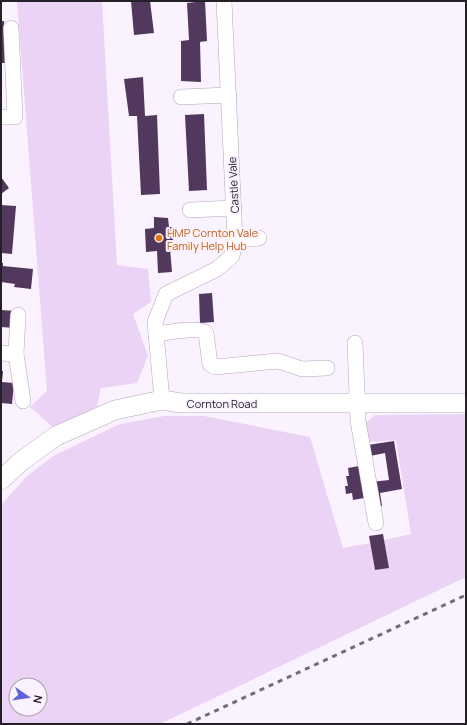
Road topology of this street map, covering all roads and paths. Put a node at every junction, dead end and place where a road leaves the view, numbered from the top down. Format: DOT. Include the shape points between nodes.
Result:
graph roads {
  1 [pos="224,1"];
  2 [pos="11,28"];
  3 [pos="229,95"];
  4 [pos="181,97"];
  5 [pos="1,117"];
  6 [pos="234,208"];
  7 [pos="190,210"];
  8 [pos="259,238"];
  9 [pos="235,240"];
  10 [pos="18,315"];
  11 [pos="156,334"];
  12 [pos="355,343"];
  13 [pos="8,354"];
  14 [pos="327,368"];
  15 [pos="162,400"];
  16 [pos="23,401"];
  17 [pos="466,403"];
  18 [pos="358,404"];
  19 [pos="1,480"];
  20 [pos="376,523"];
  1 -- 3 [label="street, Castle Vale"];
  2 -- 5 [label="street" via="15,117"];
  3 -- 4 [label="street"];
  3 -- 6 [label="street, Castle Vale"];
  6 -- 7 [label="street"];
  6 -- 9 [label="street, Castle Vale"];
  8 -- 9 [label="street"];
  9 -- 11 [label="street, Castle Vale" via="232,256 217,269 166,294 154,322"];
  10 -- 13 [label="street"];
  11 -- 14 [label="street" via="194,330 206,333 210,364 215,367 278,362 302,369"];
  11 -- 15 [label="street, Castle Vale"];
  12 -- 18 [label="street"];
  13 -- 16 [label="street"];
  15 -- 18 [label="main road, Cornton Road" via="181,403"];
  15 -- 19 [label="main road, Cornton Road" via="115,410 56,436 19,462"];
  17 -- 18 [label="main road, Cornton Road"];
  18 -- 20 [label="street" via="358,422"];
}
